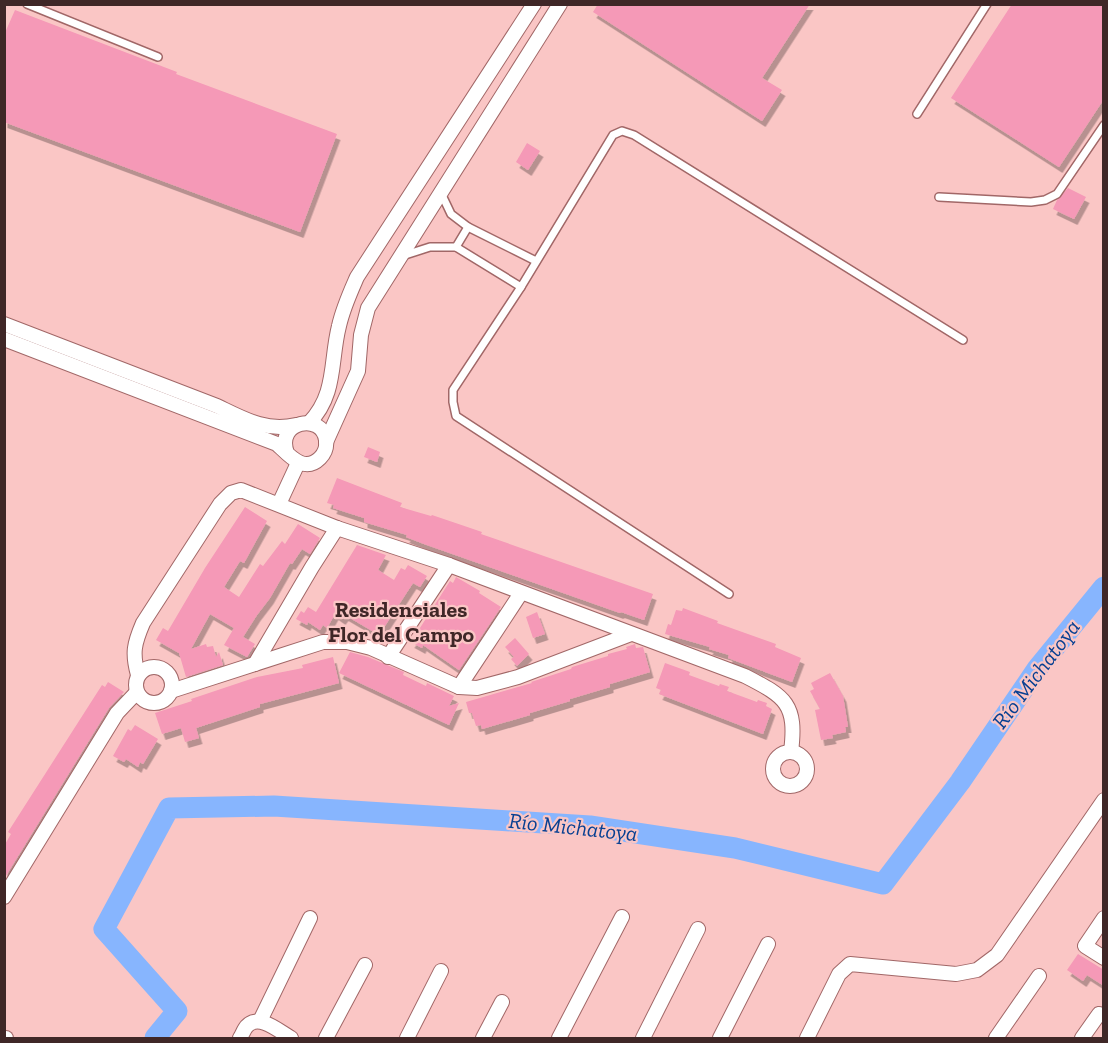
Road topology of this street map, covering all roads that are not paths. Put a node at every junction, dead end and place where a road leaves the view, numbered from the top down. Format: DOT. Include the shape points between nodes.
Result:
graph roads {
  1 [pos="27,4"];
  2 [pos="534,4"];
  3 [pos="560,4"];
  4 [pos="987,4"];
  5 [pos="158,57"];
  6 [pos="917,114"];
  7 [pos="1104,125"];
  8 [pos="441,193"];
  9 [pos="939,197"];
  10 [pos="468,228"];
  11 [pos="456,247"];
  12 [pos="399,257"];
  13 [pos="536,261"];
  14 [pos="521,287"];
  15 [pos="4,324"];
  16 [pos="4,339"];
  17 [pos="963,340"];
  18 [pos="303,424"];
  19 [pos="326,442"];
  20 [pos="292,458"];
  21 [pos="279,504"];
  22 [pos="337,528"];
  23 [pos="449,565"];
  24 [pos="521,594"];
  25 [pos="729,594"];
  26 [pos="631,634"];
  27 [pos="388,657"];
  28 [pos="255,664"];
  29 [pos="138,675"];
  30 [pos="459,687"];
  31 [pos="171,691"];
  32 [pos="137,692"];
  33 [pos="791,752"];
  34 [pos="1104,800"];
  35 [pos="4,897"];
  36 [pos="622,917"];
  37 [pos="310,918"];
  38 [pos="1104,918"];
  39 [pos="698,929"];
  40 [pos="768,944"];
  41 [pos="1104,958"];
  42 [pos="365,964"];
  43 [pos="441,971"];
  44 [pos="1039,976"];
  45 [pos="502,1002"];
  46 [pos="1099,1014"];
  47 [pos="260,1021"];
  48 [pos="240,1038"];
  49 [pos="291,1038"];
  50 [pos="326,1038"];
  51 [pos="407,1038"];
  52 [pos="483,1038"];
  53 [pos="559,1038"];
  54 [pos="643,1038"];
  55 [pos="720,1038"];
  56 [pos="807,1038"];
  57 [pos="996,1038"];
  58 [pos="1082,1038"];
  1 -- 5 [label="lane"];
  2 -- 18 [label="street" via="357,277 338,328 330,389 316,416"];
  3 -- 8 [label="street"];
  4 -- 6 [label="lane"];
  7 -- 9 [label="lane" via="1057,194 1045,200"];
  8 -- 10 [label="lane" via="451,214"];
  8 -- 12 [label="street"];
  10 -- 11 [label="lane"];
  10 -- 13 [label="lane"];
  11 -- 12 [label="lane" via="430,247"];
  11 -- 14 [label="lane"];
  12 -- 19 [label="street" via="368,308 358,371"];
  13 -- 14 [label="lane"];
  13 -- 17 [label="lane" via="614,135 622,131"];
  14 -- 25 [label="lane" via="453,390 456,416"];
  15 -- 18 [label="street" via="251,422 282,428"];
  16 -- 20 [label="street" via="277,444"];
  18 -- 19 [label="street" via="321,429"];
  18 -- 20 [label="street" via="287,434 285,447"];
  19 -- 20 [label="street" via="318,460 305,464"];
  20 -- 21 [label="street"];
  21 -- 22 [label="street"];
  21 -- 29 [label="street" via="241,490 231,493 220,504 143,623 133,658"];
  22 -- 23 [label="street"];
  22 -- 28 [label="street"];
  23 -- 24 [label="street"];
  23 -- 27 [label="street"];
  24 -- 26 [label="street"];
  24 -- 30 [label="street"];
  26 -- 30 [label="street" via="518,676 477,688"];
  26 -- 33 [label="street" via="775,691 790,709 794,732"];
  27 -- 28 [label="street" via="347,642 323,642"];
  27 -- 30 [label="street"];
  28 -- 31 [label="street"];
  29 -- 31 [label="street" via="147,668 164,670 171,679"];
  29 -- 32 [label="street"];
  31 -- 32 [label="street" via="165,700 154,703"];
  32 -- 35 [label="street" via="117,713"];
  34 -- 56 [label="street" via="997,955 977,970 956,974 850,964 839,974"];
  36 -- 53 [label="street"];
  37 -- 47 [label="street"];
  38 -- 41 [label="street" via="1085,946"];
  39 -- 54 [label="street"];
  40 -- 55 [label="street"];
  42 -- 50 [label="street"];
  43 -- 51 [label="street"];
  44 -- 57 [label="street"];
  45 -- 52 [label="street"];
  46 -- 58 [label="street"];
  47 -- 48 [label="street" via="247,1026"];
  47 -- 49 [label="street"];
}
